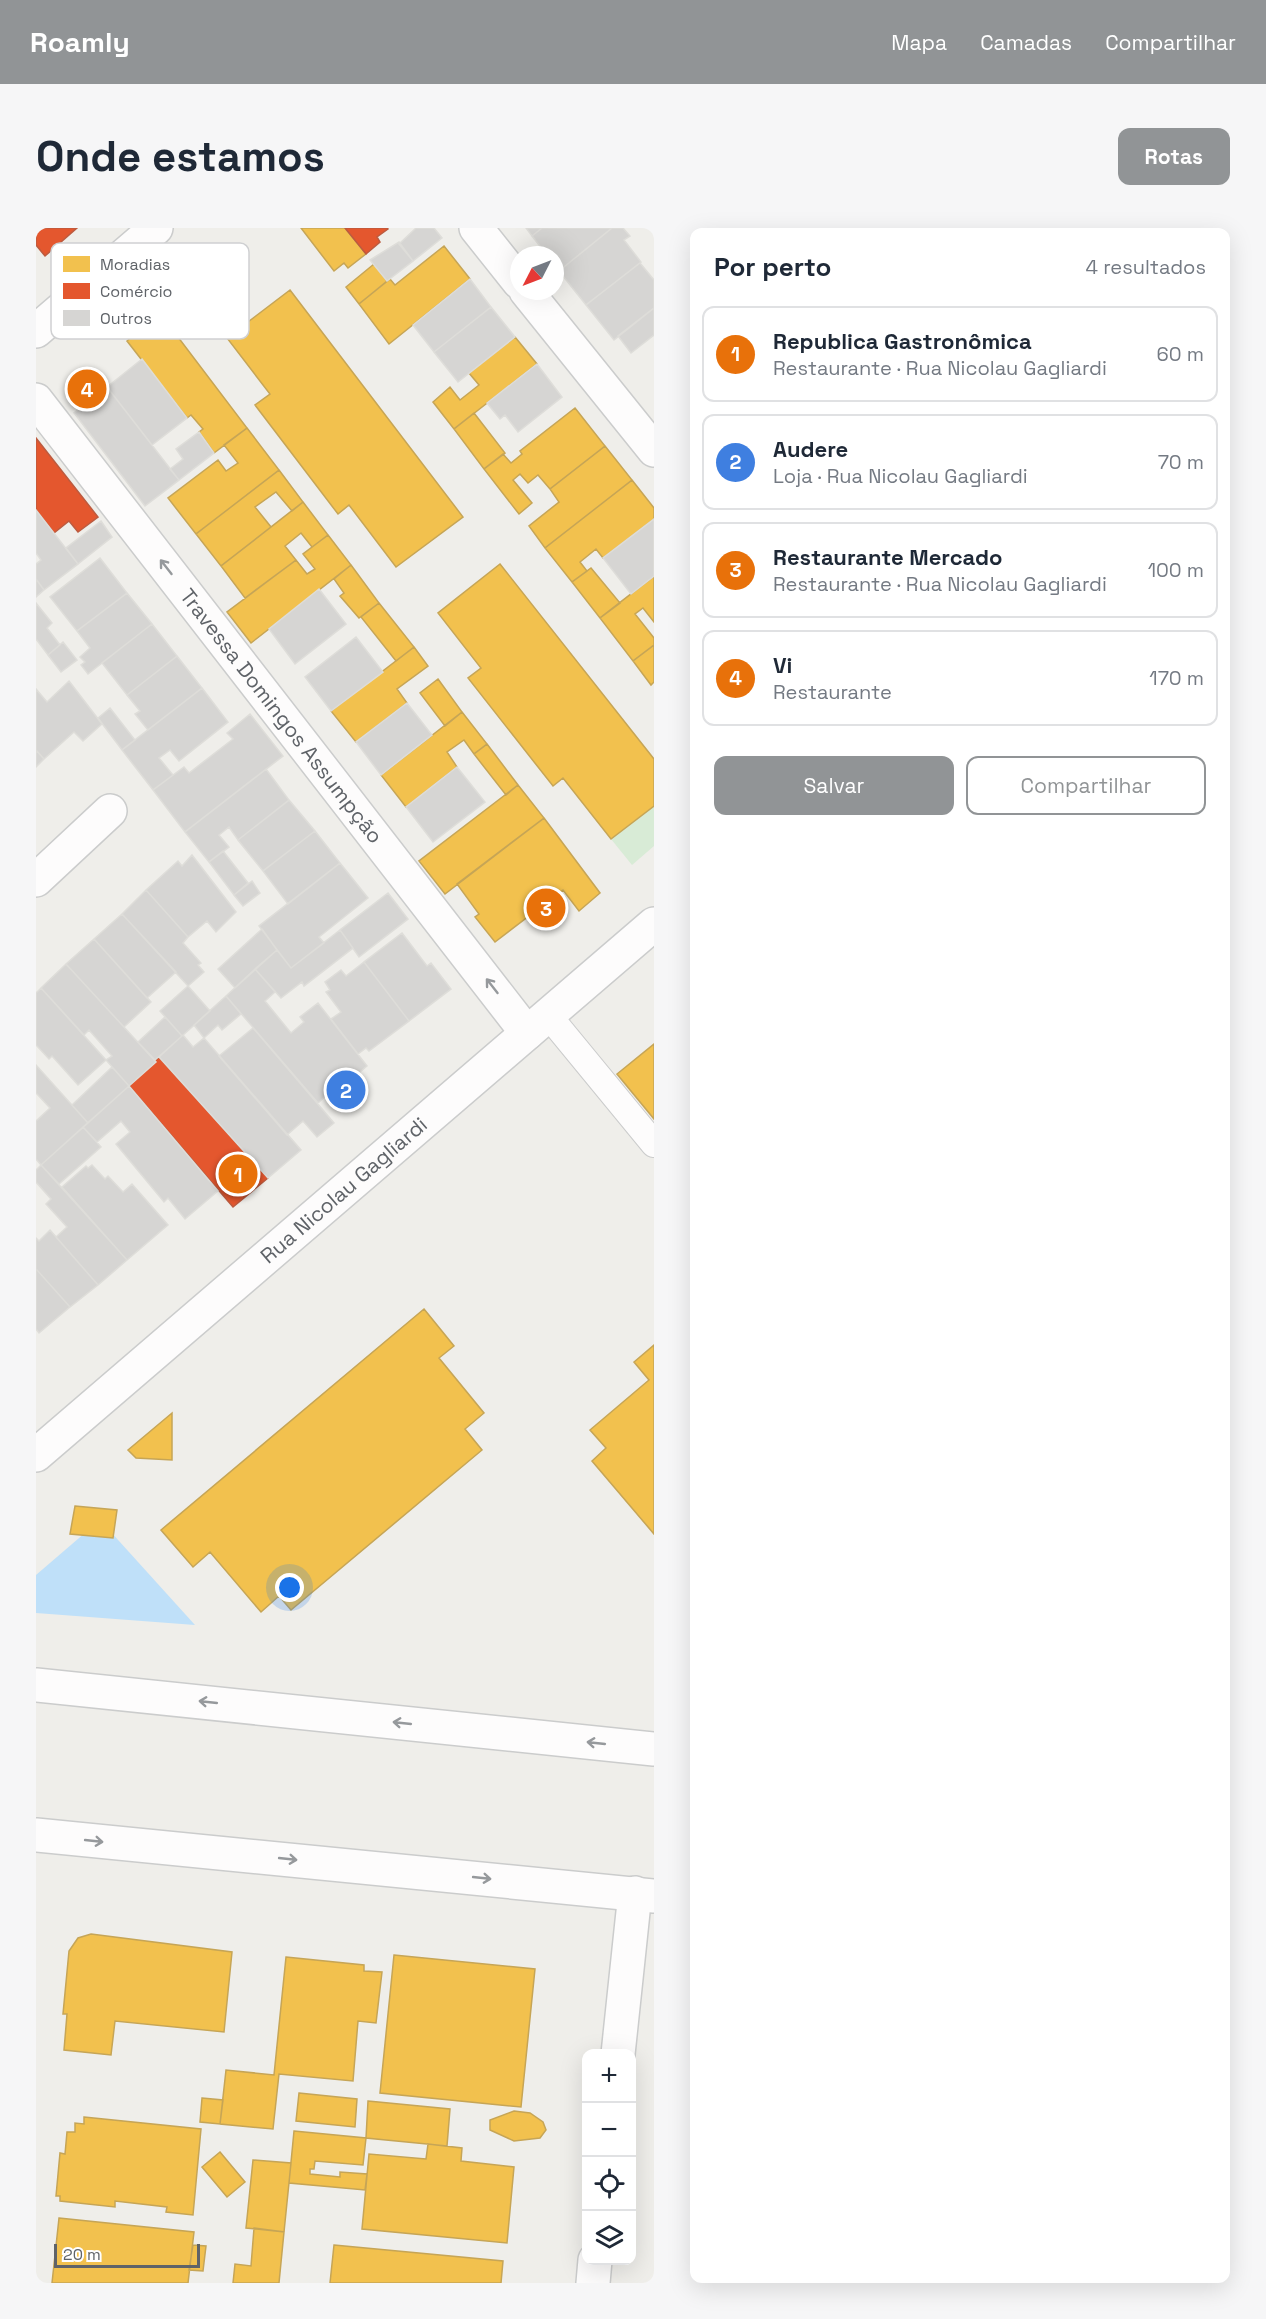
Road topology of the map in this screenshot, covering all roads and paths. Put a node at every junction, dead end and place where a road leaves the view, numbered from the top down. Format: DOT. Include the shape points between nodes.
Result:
graph roads {
  1 [pos="156,228"];
  2 [pos="476,228"];
  3 [pos="139,243"];
  4 [pos="510,271"];
  5 [pos="533,300"];
  6 [pos="51,318"];
  7 [pos="36,331"];
  8 [pos="36,400"];
  9 [pos="654,450"];
  10 [pos="110,811"];
  11 [pos="36,880"];
  12 [pos="654,924"];
  13 [pos="538,1024"];
  14 [pos="654,1144"];
  15 [pos="36,1455"];
  16 [pos="36,1685"];
  17 [pos="654,1749"];
  18 [pos="36,1835"];
  19 [pos="644,1895"];
  20 [pos="619,2049"];
  21 [pos="595,2265"];
  22 [pos="593,2283"];
  1 -- 3 [label="street"];
  2 -- 4 [label="street"];
  5 -- 9 [label="street"];
  6 -- 7 [label="street"];
  13 -- 8 [label="street, Travessa Domingos Assumpção, one-way"];
  10 -- 11 [label="street"];
  12 -- 13 [label="street, Rua Nicolau Gagliardi"];
  13 -- 14 [label="lane"];
  13 -- 15 [label="street, Rua Nicolau Gagliardi"];
  17 -- 16 [label="street, one-way"];
  18 -- 19 [label="street, one-way"];
  19 -- 20 [label="street"];
  21 -- 22 [label="street"];
}
